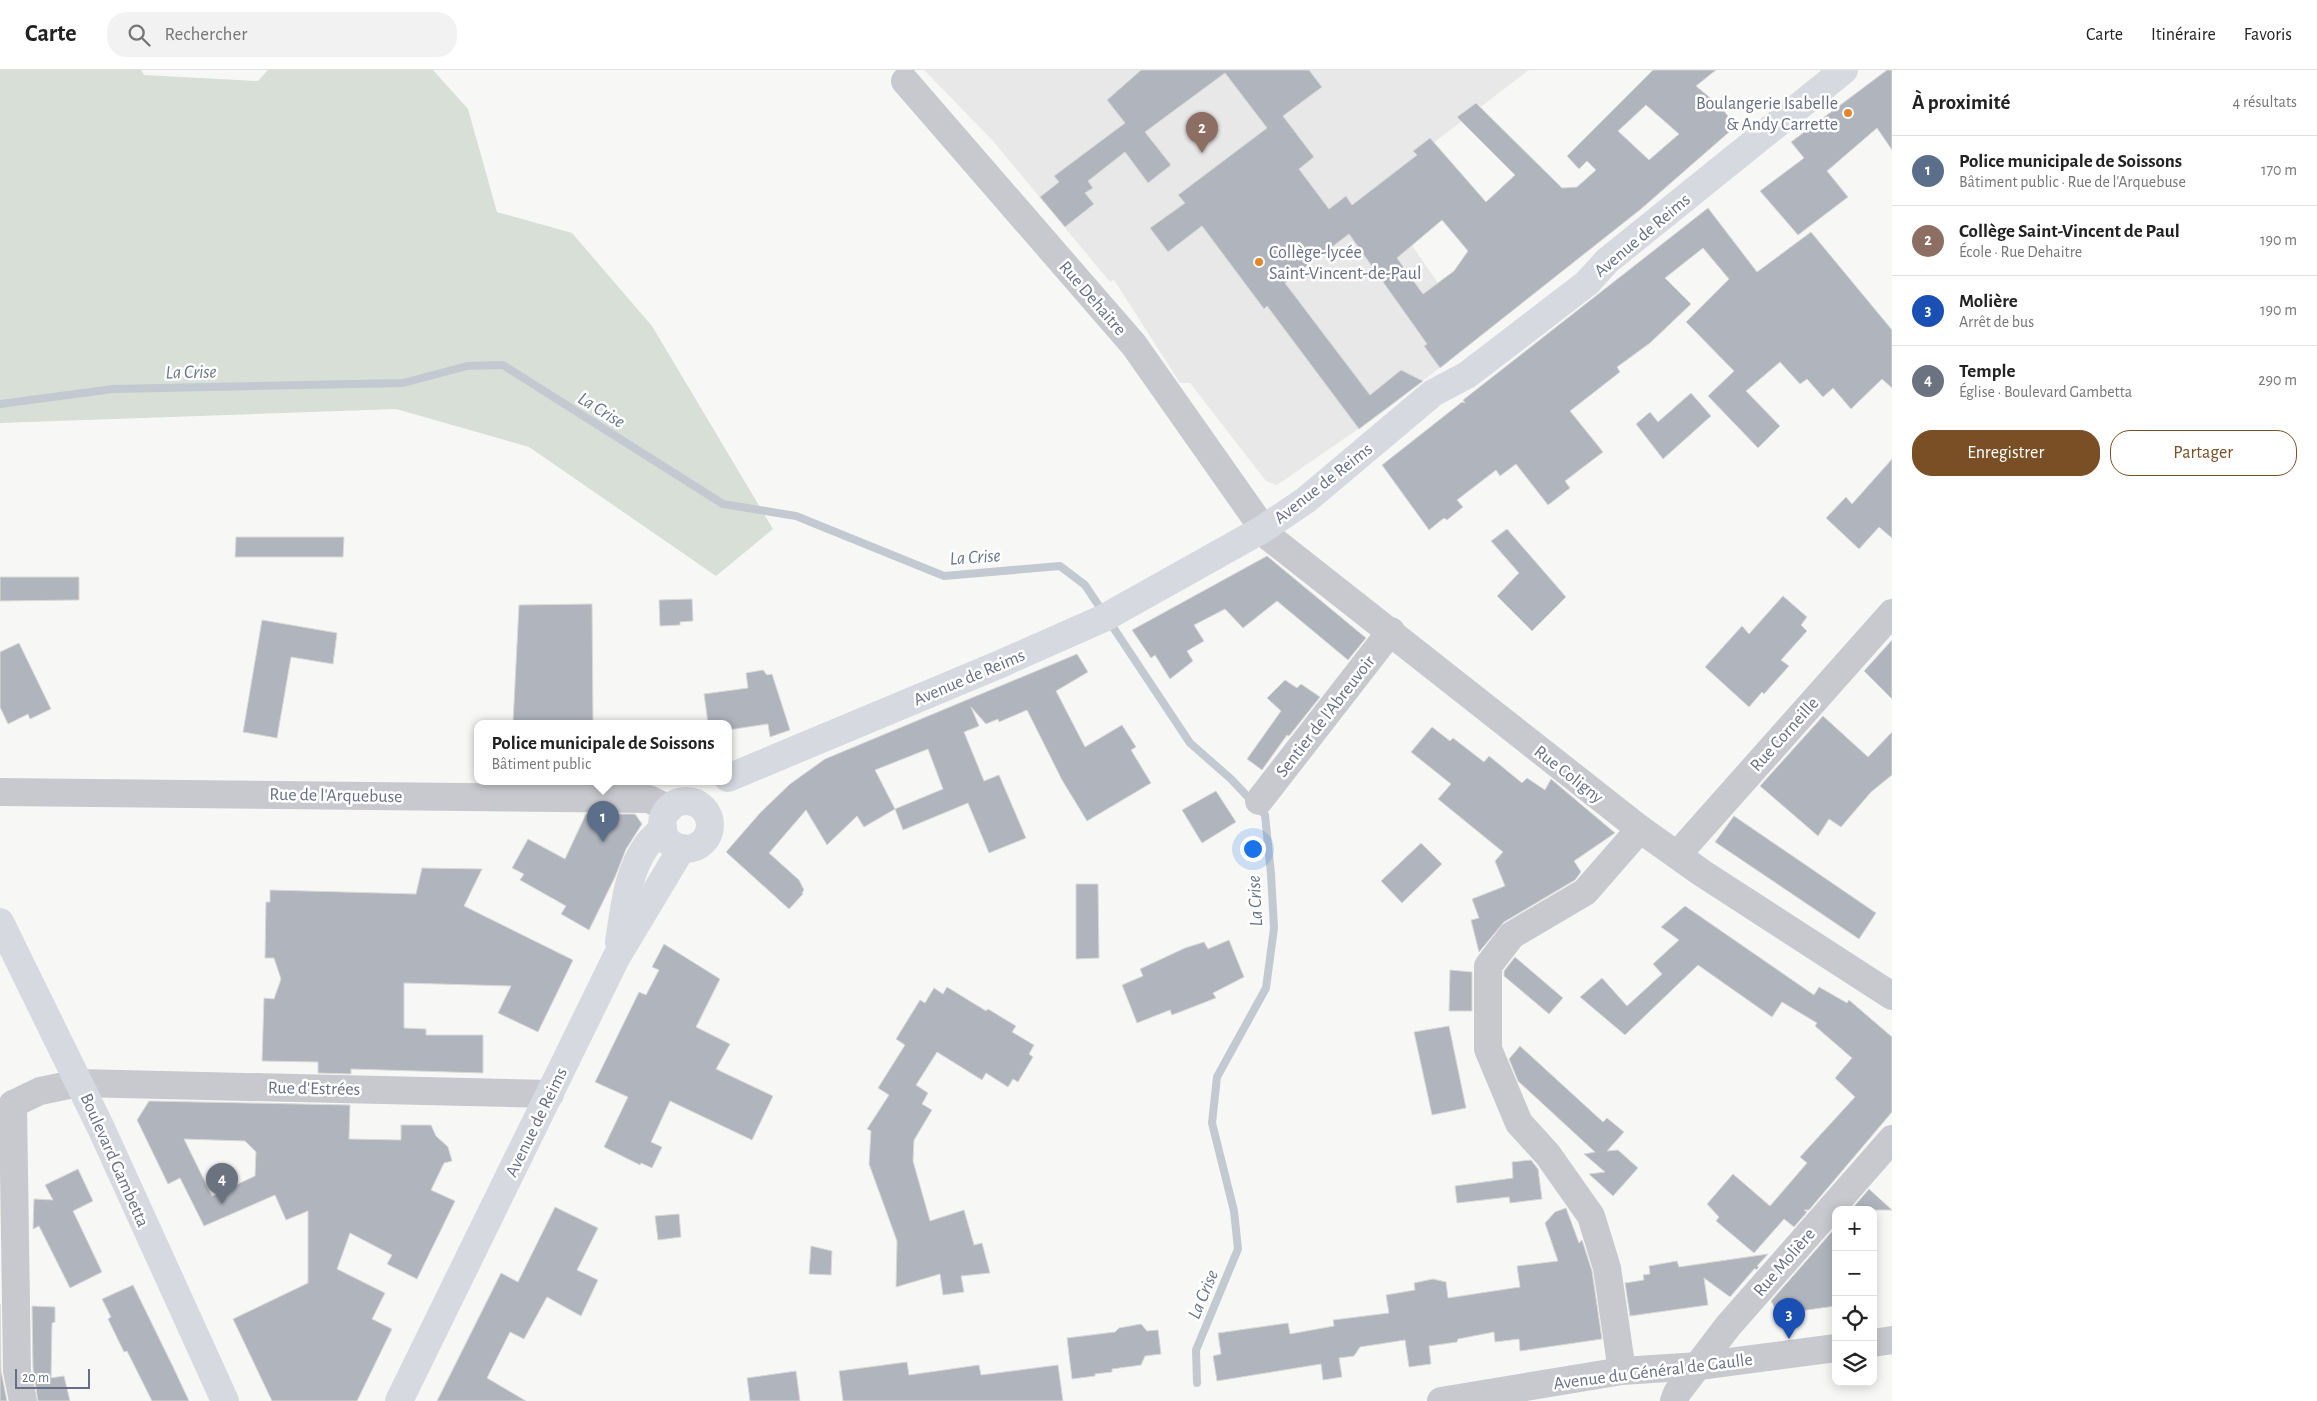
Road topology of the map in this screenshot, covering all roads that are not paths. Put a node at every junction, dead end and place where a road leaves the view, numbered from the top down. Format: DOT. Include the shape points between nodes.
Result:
graph roads {
  1 [pos="1844,70"];
  2 [pos="905,81"];
  3 [pos="1263,529"];
  4 [pos="1892,613"];
  5 [pos="1391,631"];
  6 [pos="732,777"];
  7 [pos="721,785"];
  8 [pos="0,792"];
  9 [pos="1259,801"];
  10 [pos="683,814"];
  11 [pos="1640,829"];
  12 [pos="682,848"];
  13 [pos="1677,855"];
  14 [pos="0,922"];
  15 [pos="616,958"];
  16 [pos="1892,996"];
  17 [pos="79,1083"];
  18 [pos="550,1094"];
  19 [pos="7,1113"];
  20 [pos="1892,1139"];
  21 [pos="1892,1340"];
  22 [pos="1877,1342"];
  23 [pos="1832,1349"];
  24 [pos="1699,1366"];
  25 [pos="1622,1371"];
  26 [pos="23,1401"];
  27 [pos="225,1401"];
  28 [pos="399,1401"];
  29 [pos="1441,1401"];
  30 [pos="1674,1401"];
  1 -- 3 [label="main road, Avenue de Reims" via="1607,261 1587,283 1467,374 1433,393 1306,500"];
  2 -- 3 [label="street, Rue Dehaitre" via="1134,345"];
  3 -- 5 [label="street, Rue Coligny" via="1269,537"];
  3 -- 6 [label="main road, Avenue de Reims" via="1112,613 998,665"];
  4 -- 13 [label="street, Rue Corneille"];
  5 -- 9 [label="street, Sentier de l'Abreuvoir"];
  5 -- 11 [label="street, Rue Coligny"];
  7 -- 10 [label="main road"];
  8 -- 10 [label="street, Rue de l'Arquebuse" via="649,799"];
  10 -- 12 [label="main road" via="669,841"];
  10 -- 12 [label="main road" via="710,830 696,846"];
  10 -- 15 [label="main road" via="646,846 629,886"];
  11 -- 13 [label="street, Rue Coligny"];
  11 -- 25 [label="street" via="1585,892 1512,936 1488,966 1488,1049 1519,1123 1548,1154 1591,1216 1607,1268"];
  12 -- 15 [label="main road, Avenue de Reims"];
  13 -- 16 [label="street, Rue Coligny"];
  14 -- 17 [label="main road, Boulevard Gambetta"];
  15 -- 18 [label="main road, Avenue de Reims"];
  17 -- 18 [label="street, Rue d'Estrées"];
  17 -- 19 [label="street, Rue d'Estrées" via="40,1091"];
  17 -- 27 [label="main road, Boulevard Gambetta"];
  18 -- 28 [label="main road, Avenue de Reims"];
  19 -- 26 [label="street" via="17,1371"];
  20 -- 24 [label="street, Rue Molière" via="1728,1326"];
  21 -- 22 [label="street"];
  23 -- 24 [label="street, Avenue du Général de Gaulle"];
  24 -- 25 [label="street, Avenue du Général de Gaulle"];
  24 -- 30 [label="street, Rue Molière"];
  25 -- 29 [label="street, Avenue du Général de Gaulle"];
}
